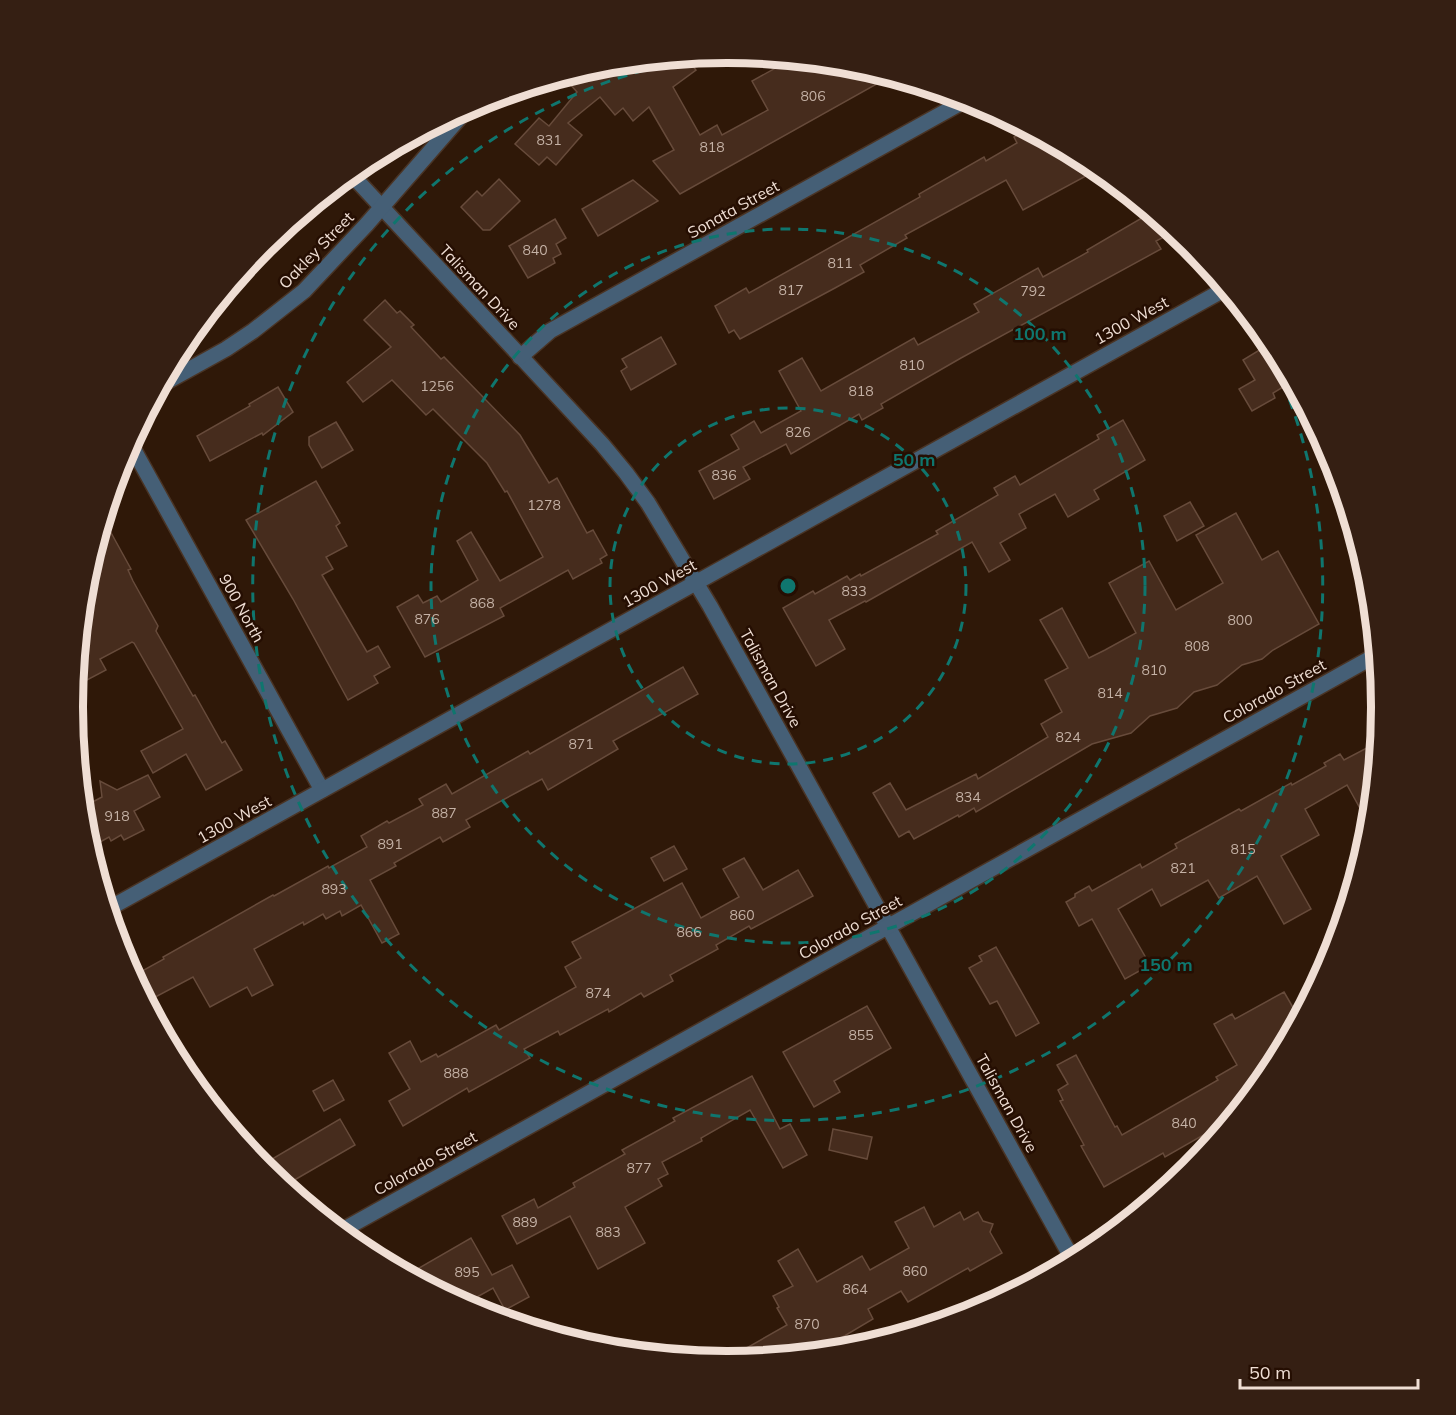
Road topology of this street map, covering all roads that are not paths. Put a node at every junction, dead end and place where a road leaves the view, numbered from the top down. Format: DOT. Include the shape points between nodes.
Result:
graph roads {
  1 [pos="957,105"];
  2 [pos="454,124"];
  3 [pos="357,181"];
  4 [pos="382,207"];
  5 [pos="1220,292"];
  6 [pos="520,357"];
  7 [pos="175,377"];
  8 [pos="136,455"];
  9 [pos="696,582"];
  10 [pos="1370,658"];
  11 [pos="322,790"];
  12 [pos="115,905"];
  13 [pos="888,927"];
  14 [pos="348,1227"];
  15 [pos="1069,1254"];
  1 -- 6 [label="street, Sonata Street" via="550,331"];
  2 -- 4 [label="street, Oakley Street"];
  3 -- 4 [label="street, Talisman Drive"];
  4 -- 6 [label="street, Talisman Drive"];
  4 -- 7 [label="street, Oakley Street" via="328,268 279,312 226,349"];
  5 -- 9 [label="street, 1300 West"];
  6 -- 9 [label="street, Talisman Drive" via="626,473"];
  8 -- 11 [label="street, 900 North"];
  9 -- 11 [label="street, 1300 West"];
  9 -- 13 [label="street, Talisman Drive"];
  10 -- 13 [label="street, Colorado Street"];
  11 -- 12 [label="street, 1300 West"];
  13 -- 14 [label="street, Colorado Street"];
  13 -- 15 [label="street, Talisman Drive"];
}
